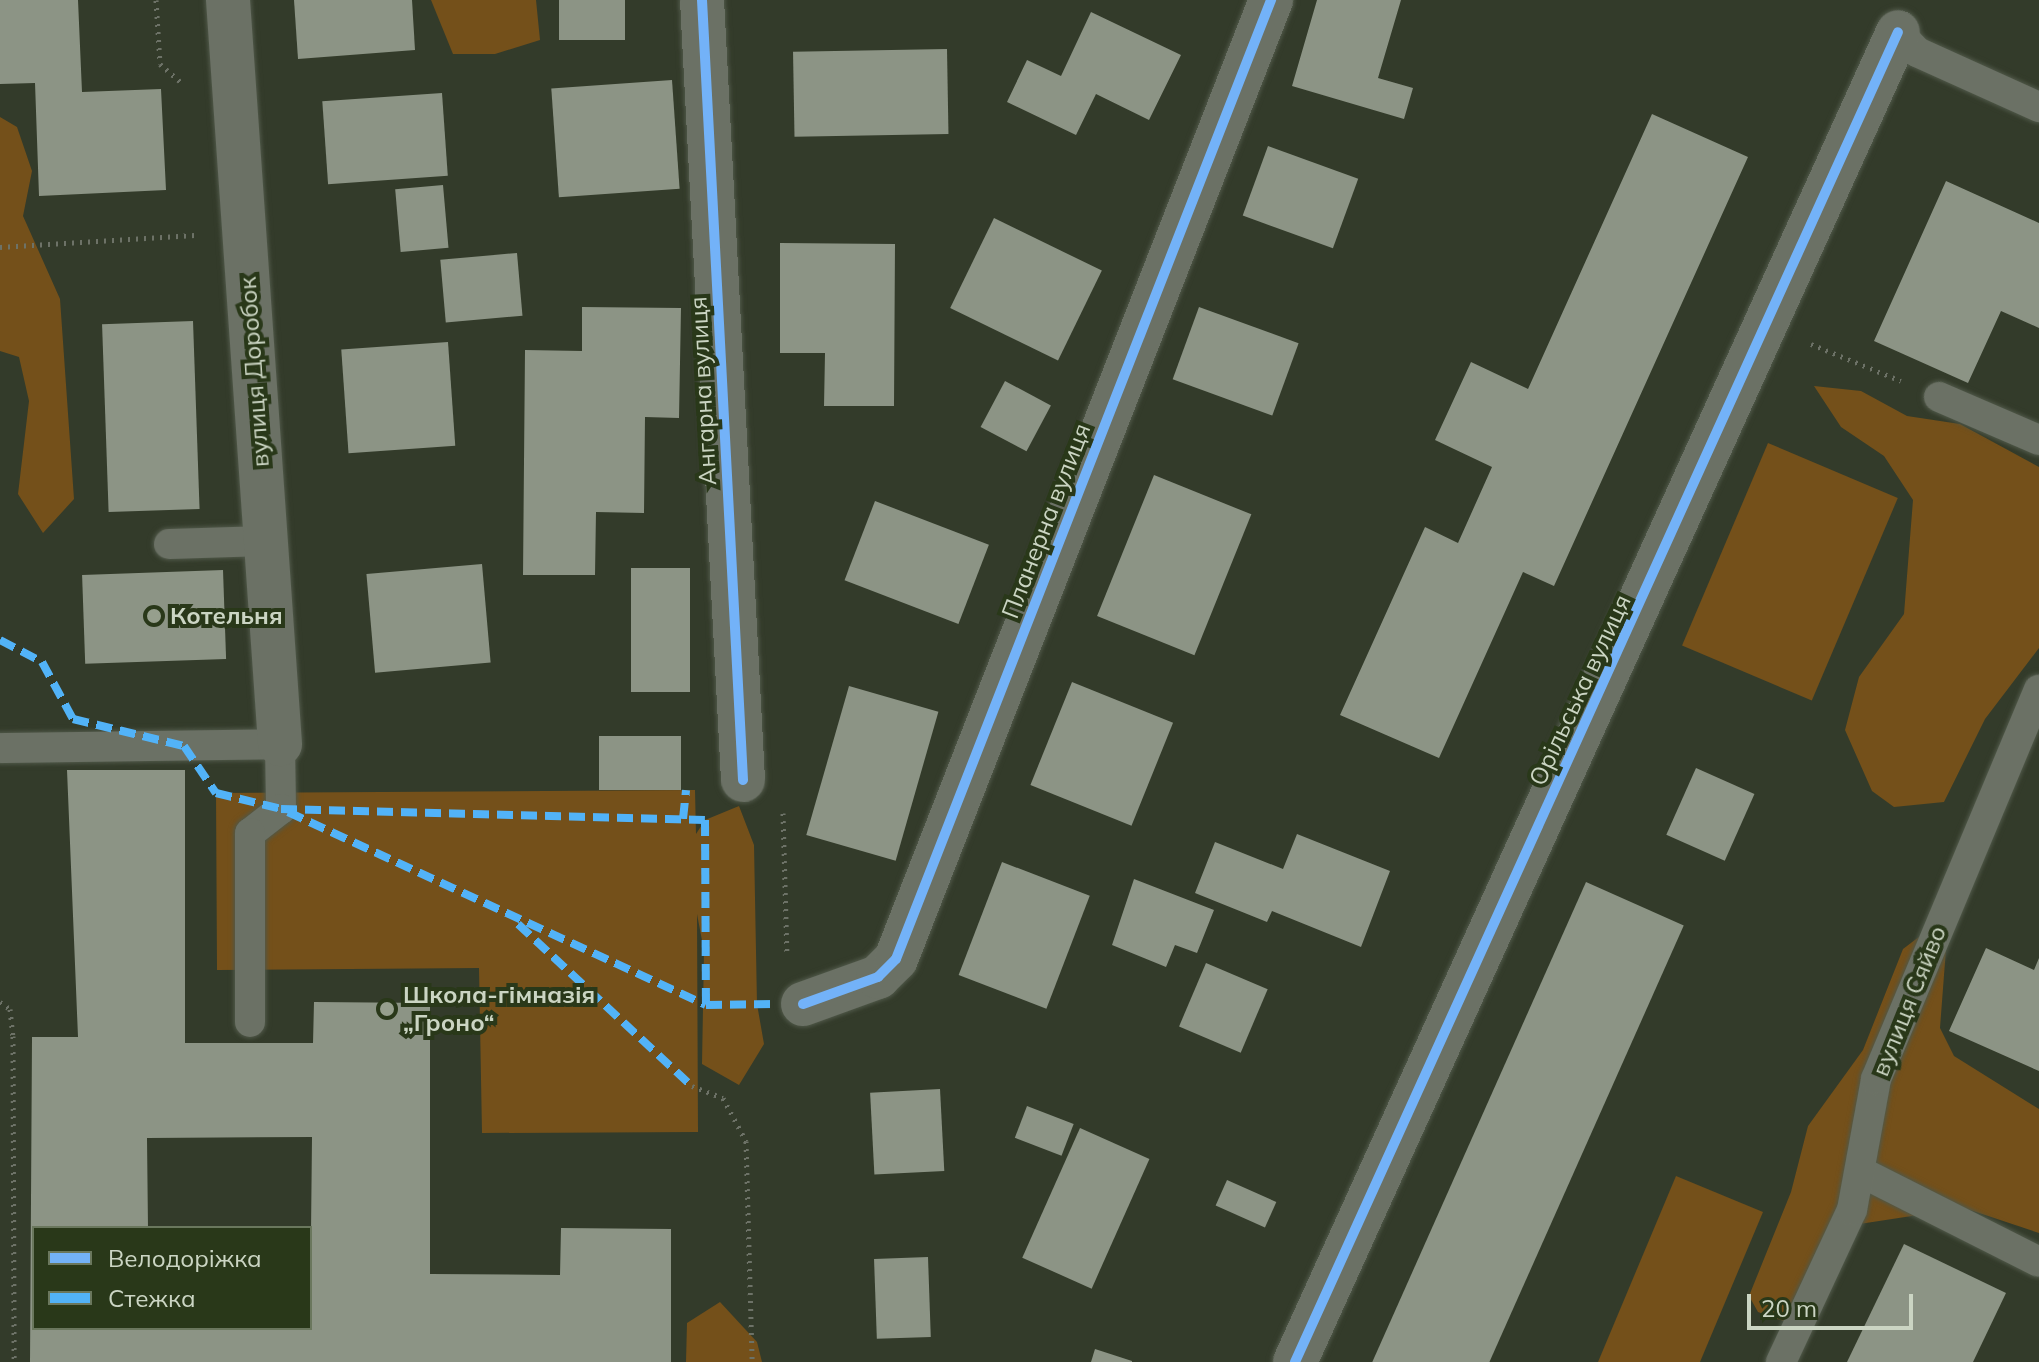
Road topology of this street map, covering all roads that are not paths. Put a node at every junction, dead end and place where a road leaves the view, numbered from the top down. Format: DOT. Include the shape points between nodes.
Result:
graph roads {
  1 [pos="228,0"];
  2 [pos="702,0"];
  3 [pos="1271,0"];
  4 [pos="1898,32"];
  5 [pos="2039,107"];
  6 [pos="1939,397"];
  7 [pos="2039,440"];
  8 [pos="266,541"];
  9 [pos="169,544"];
  10 [pos="2039,690"];
  11 [pos="280,744"];
  12 [pos="0,748"];
  13 [pos="743,780"];
  14 [pos="803,1004"];
  15 [pos="250,1022"];
  16 [pos="1861,1172"];
  17 [pos="2039,1262"];
  18 [pos="1295,1362"];
  19 [pos="1781,1362"];
  1 -- 8 [label="street, вулиця Доробок"];
  2 -- 13 [label="street, Ангарна вулиця"];
  3 -- 14 [label="street, Планерна вулиця" via="896,959 878,977"];
  4 -- 5 [label="lane" via="1917,52"];
  4 -- 18 [label="street, Орільська вулиця"];
  6 -- 7 [label="lane"];
  8 -- 9 [label="lane"];
  8 -- 11 [label="street, вулиця Доробок"];
  10 -- 16 [label="lane, вулиця Сяйво" via="1876,1079"];
  11 -- 12 [label="lane"];
  11 -- 15 [label="lane" via="281,809 250,833"];
  16 -- 17 [label="lane"];
  16 -- 19 [label="lane, вулиця Сяйво" via="1852,1210"];
}
